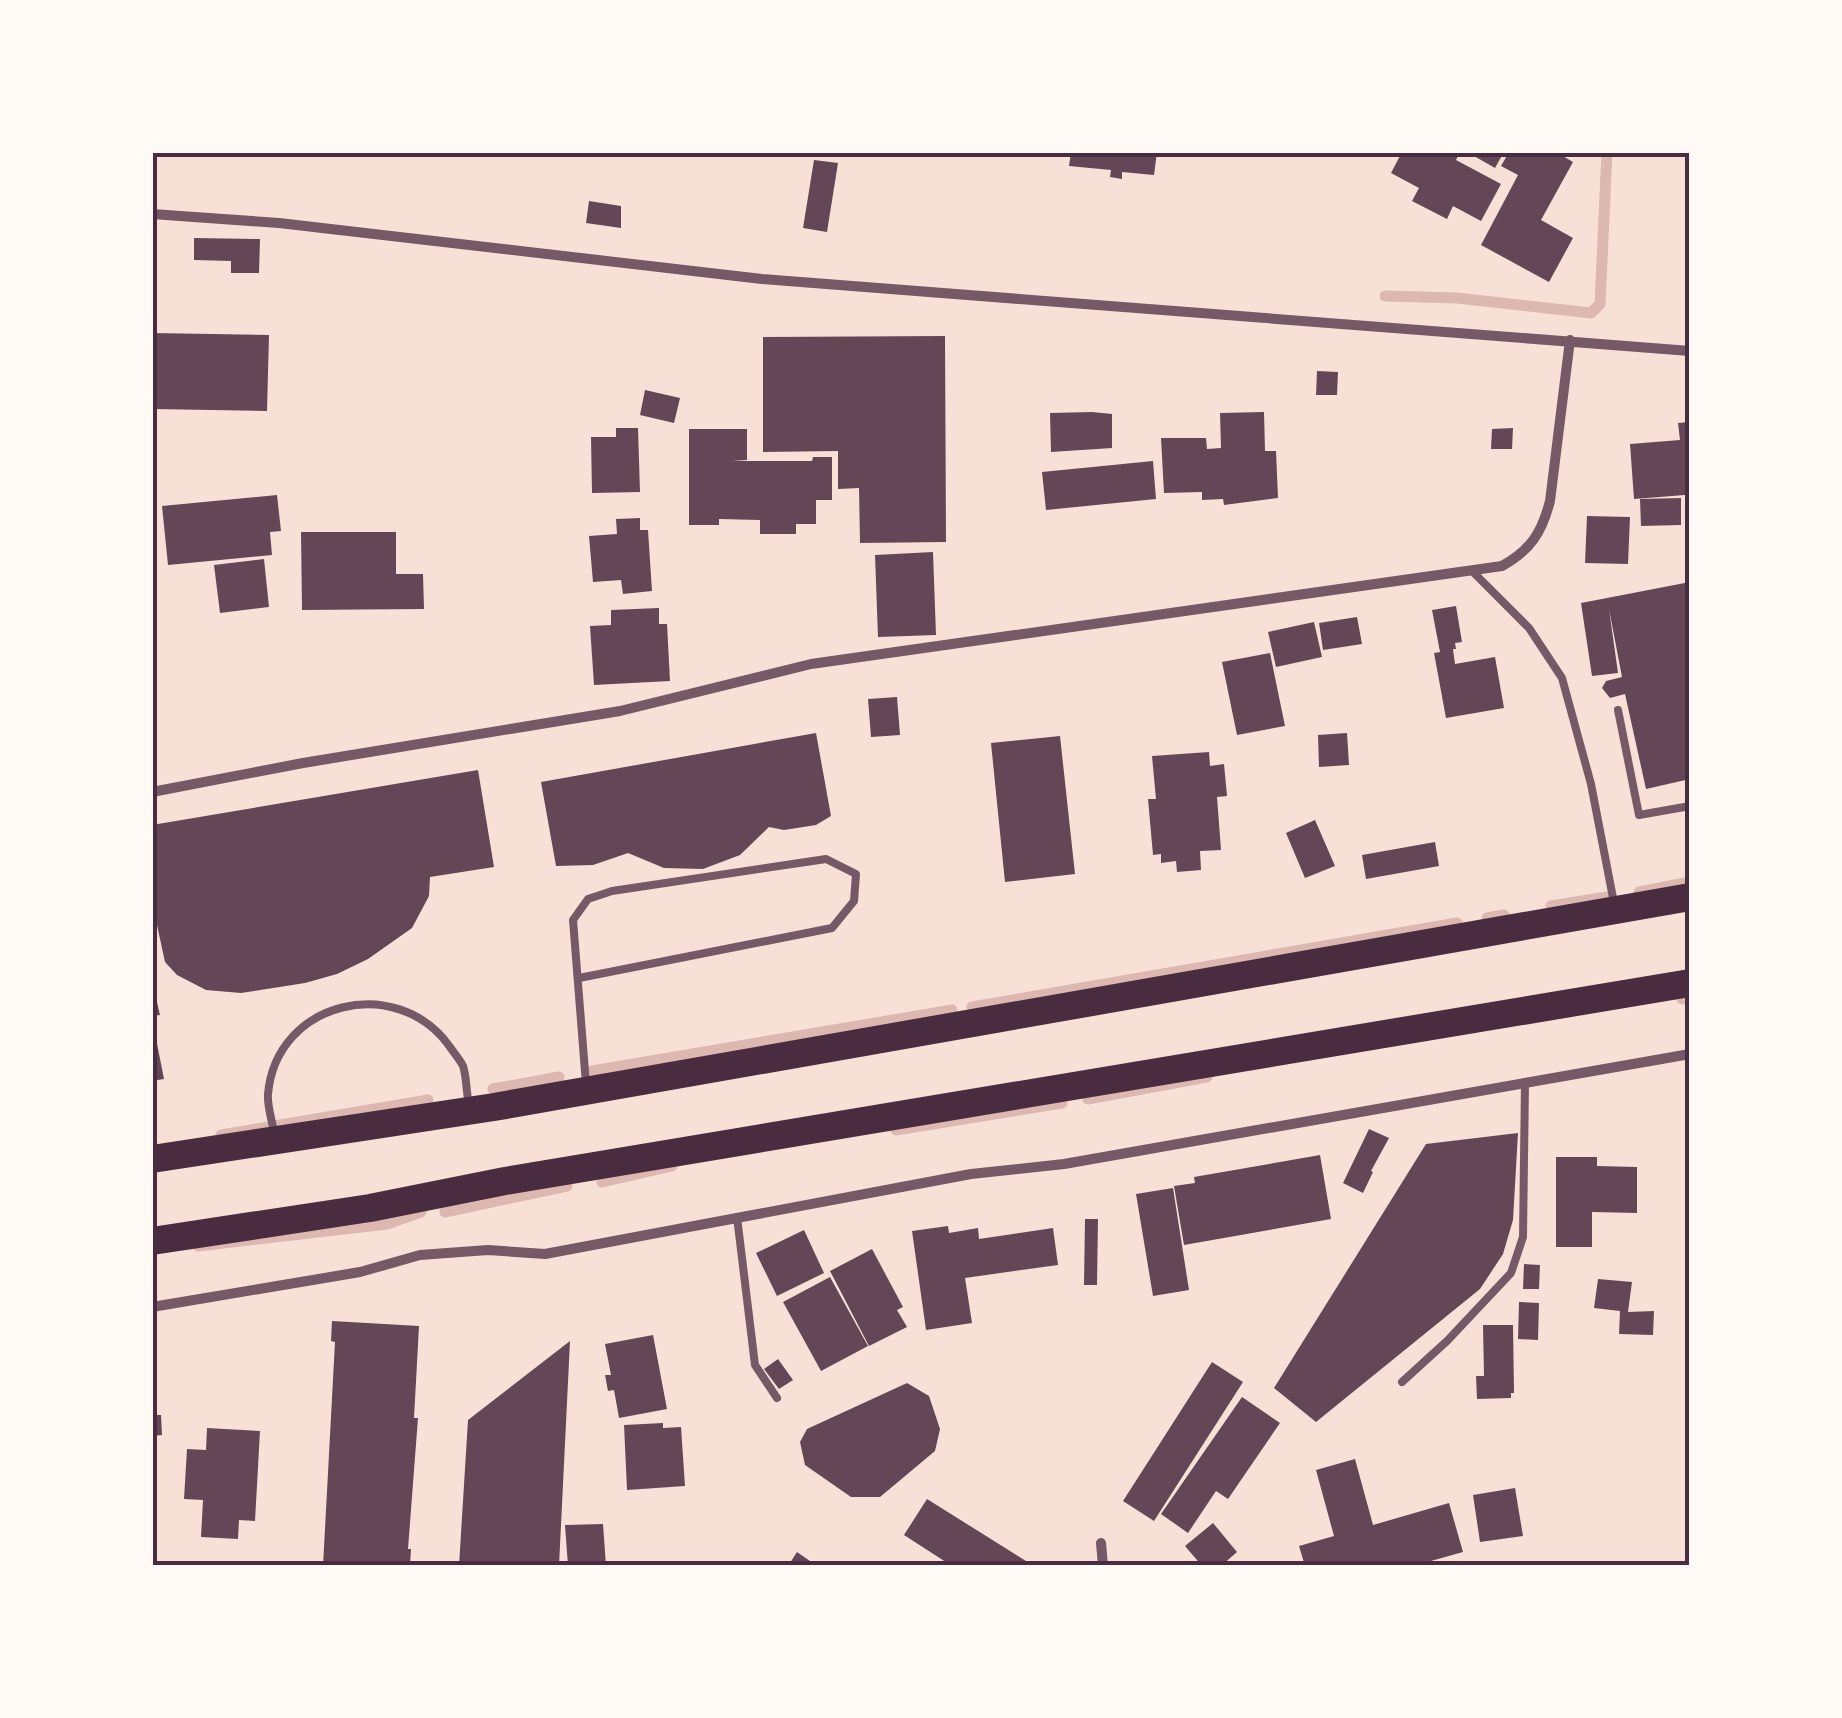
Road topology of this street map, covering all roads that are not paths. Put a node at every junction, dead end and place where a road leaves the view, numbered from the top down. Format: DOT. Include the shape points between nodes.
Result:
graph roads {
  1 [pos="152,214"];
  2 [pos="1570,340"];
  3 [pos="1690,351"];
  4 [pos="1473,572"];
  5 [pos="1618,710"];
  6 [pos="152,792"];
  7 [pos="1690,806"];
  8 [pos="1690,897"];
  9 [pos="1616,910"];
  10 [pos="579,978"];
  11 [pos="1690,983"];
  12 [pos="1690,1054"];
  13 [pos="1525,1082"];
  14 [pos="586,1090"];
  15 [pos="469,1109"];
  16 [pos="274,1139"];
  17 [pos="152,1160"];
  18 [pos="737,1217"];
  19 [pos="152,1241"];
  20 [pos="152,1307"];
  21 [pos="1402,1382"];
  22 [pos="777,1398"];
  23 [pos="1101,1542"];
  24 [pos="1103,1566"];
  1 -- 2 [label="street" via="762,279"];
  2 -- 3 [label="street"];
  2 -- 4 [label="street" via="1544,525 1522,555"];
  4 -- 6 [label="street" via="811,664 620,712"];
  4 -- 9 [label="lane" via="1529,628 1562,678"];
  5 -- 7 [label="lane" via="1639,816"];
  8 -- 9 [label="highway"];
  9 -- 14 [label="highway"];
  10 -- 10 [label="lane" via="574,920 588,898 826,859 856,874 854,901 832,928"];
  10 -- 14 [label="lane"];
  11 -- 19 [label="highway"];
  12 -- 13 [label="street"];
  13 -- 18 [label="street"];
  13 -- 21 [label="lane" via="1523,1237 1511,1272"];
  14 -- 15 [label="highway"];
  15 -- 16 [label="highway"];
  15 -- 16 [label="lane" via="462,1065 437,1028 398,1006 354,1003 312,1019 281,1052 268,1094"];
  16 -- 17 [label="highway"];
  18 -- 20 [label="street" via="545,1254 420,1255 360,1272"];
  18 -- 22 [label="lane" via="754,1365"];
  23 -- 24 [label="street"];
}
